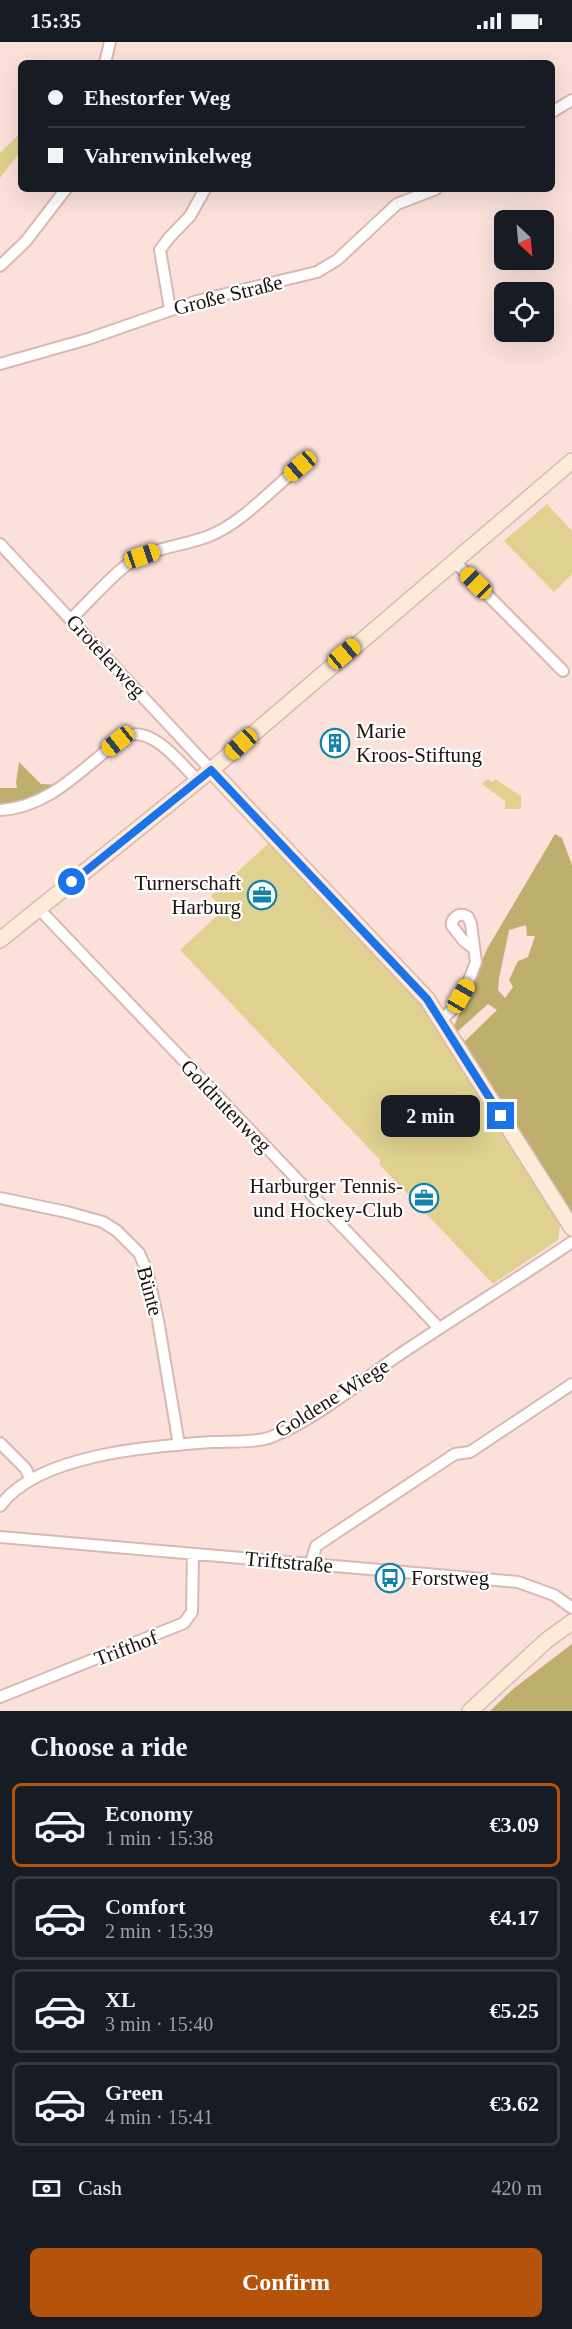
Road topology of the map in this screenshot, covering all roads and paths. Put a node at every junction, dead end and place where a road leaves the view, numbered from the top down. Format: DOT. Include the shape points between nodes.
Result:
graph roads {
  1 [pos="110,42"];
  2 [pos="106,60"];
  3 [pos="572,100"];
  4 [pos="555,110"];
  5 [pos="64,192"];
  6 [pos="203,192"];
  7 [pos="428,192"];
  8 [pos="0,266"];
  9 [pos="170,309"];
  10 [pos="0,364"];
  11 [pos="572,461"];
  12 [pos="300,466"];
  13 [pos="0,544"];
  14 [pos="454,561"];
  15 [pos="71,619"];
  16 [pos="563,671"];
  17 [pos="211,770"];
  18 [pos="198,781"];
  19 [pos="0,810"];
  20 [pos="39,909"];
  21 [pos="0,940"];
  22 [pos="473,948"];
  23 [pos="441,1020"];
  24 [pos="0,1198"];
  25 [pos="572,1228"];
  26 [pos="572,1242"];
  27 [pos="439,1328"];
  28 [pos="572,1384"];
  29 [pos="0,1443"];
  30 [pos="179,1445"];
  31 [pos="30,1479"];
  32 [pos="0,1506"];
  33 [pos="0,1537"];
  34 [pos="193,1554"];
  35 [pos="311,1563"];
  36 [pos="572,1608"];
  37 [pos="572,1622"];
  38 [pos="0,1697"];
  39 [pos="470,1711"];
  1 -- 2 [label="street"];
  3 -- 4 [label="street"];
  5 -- 8 [label="street" via="26,241"];
  6 -- 9 [label="street" via="190,216 160,250"];
  7 -- 9 [label="street, Große Straße" via="398,204 337,260 317,272"];
  9 -- 10 [label="street, Große Straße" via="88,339"];
  11 -- 14 [label="main road"];
  12 -- 15 [label="street" via="222,529 129,563"];
  13 -- 15 [label="street, Grotelerweg"];
  14 -- 16 [label="street"];
  14 -- 17 [label="main road"];
  15 -- 17 [label="street, Grotelerweg"];
  17 -- 18 [label="main road"];
  17 -- 23 [label="main road" via="427,999"];
  18 -- 19 [label="street" via="159,742 139,734 129,735 48,797 28,806"];
  18 -- 20 [label="main road"];
  20 -- 21 [label="main road"];
  20 -- 27 [label="street, Goldrutenweg"];
  22 -- 23 [label="street" via="476,966 455,1007"];
  23 -- 25 [label="main road"];
  24 -- 30 [label="street, Bünte" via="103,1222 139,1254 159,1320"];
  26 -- 27 [label="street, Goldene Wiege"];
  27 -- 30 [label="street, Goldene Wiege" via="298,1425 269,1438"];
  28 -- 35 [label="street" via="470,1452 455,1454 316,1546"];
  29 -- 31 [label="street" via="26,1469"];
  30 -- 31 [label="street, Goldene Wiege" via="106,1454"];
  31 -- 32 [label="street, Goldene Wiege"];
  33 -- 34 [label="street, Triftstraße"];
  34 -- 35 [label="street, Triftstraße"];
  34 -- 38 [label="street, Trifthof" via="192,1612 184,1623"];
  35 -- 36 [label="street, Triftstraße" via="518,1582 554,1595"];
  37 -- 39 [label="main road"];
}
